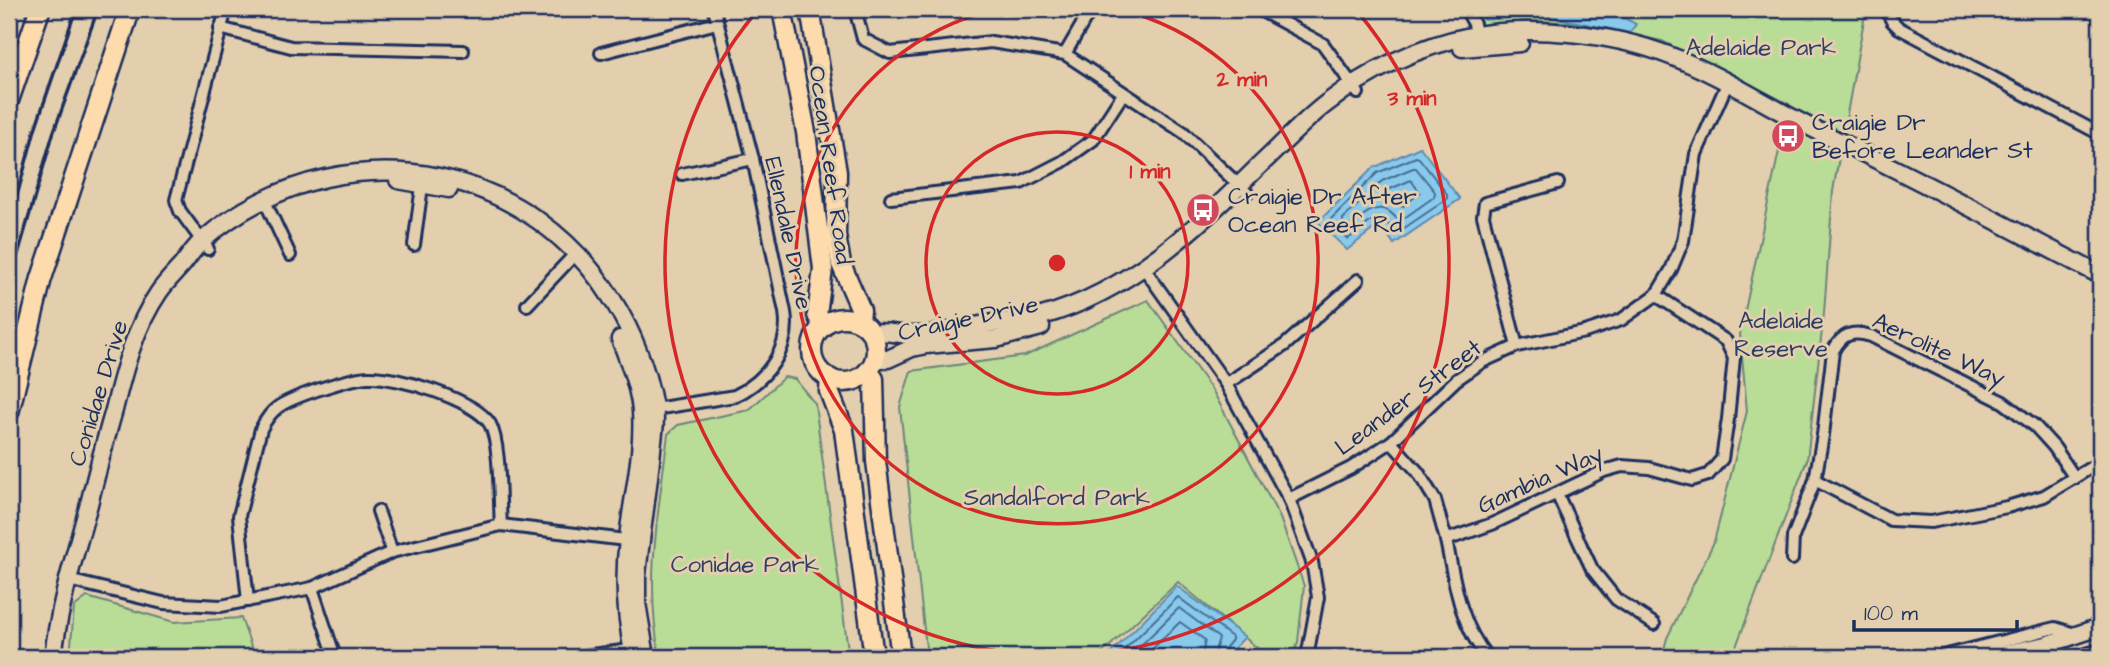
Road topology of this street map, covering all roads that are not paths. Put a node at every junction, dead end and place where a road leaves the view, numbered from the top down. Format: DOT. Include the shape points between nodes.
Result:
graph roads {
  1 [pos="40,9"];
  2 [pos="130,9"];
  3 [pos="144,9"];
  4 [pos="226,9"];
  5 [pos="714,9"];
  6 [pos="782,9"];
  7 [pos="810,9"];
  8 [pos="855,9"];
  9 [pos="1091,9"];
  10 [pos="1258,9"];
  11 [pos="1465,9"];
  12 [pos="1886,9"];
  13 [pos="718,23"];
  14 [pos="220,28"];
  15 [pos="1472,41"];
  16 [pos="463,51"];
  17 [pos="601,53"];
  18 [pos="1065,54"];
  19 [pos="1355,89"];
  20 [pos="1725,89"];
  21 [pos="1123,94"];
  22 [pos="9,99"];
  23 [pos="93,117"];
  24 [pos="2100,134"];
  25 [pos="753,159"];
  26 [pos="682,174"];
  27 [pos="423,179"];
  28 [pos="1558,183"];
  29 [pos="1243,189"];
  30 [pos="891,198"];
  31 [pos="266,204"];
  32 [pos="205,245"];
  33 [pos="414,245"];
  34 [pos="290,255"];
  35 [pos="572,257"];
  36 [pos="1147,271"];
  37 [pos="2100,275"];
  38 [pos="1357,281"];
  39 [pos="2100,285"];
  40 [pos="1656,295"];
  41 [pos="527,305"];
  42 [pos="822,327"];
  43 [pos="865,328"];
  44 [pos="1517,346"];
  45 [pos="872,365"];
  46 [pos="830,378"];
  47 [pos="1226,384"];
  48 [pos="648,410"];
  49 [pos="9,411"];
  50 [pos="1391,442"];
  51 [pos="2100,462"];
  52 [pos="2075,478"];
  53 [pos="1815,480"];
  54 [pos="1557,494"];
  55 [pos="1289,499"];
  56 [pos="378,511"];
  57 [pos="501,525"];
  58 [pos="1446,540"];
  59 [pos="634,541"];
  60 [pos="392,552"];
  61 [pos="1792,559"];
  62 [pos="72,581"];
  63 [pos="312,588"];
  64 [pos="248,601"];
  65 [pos="1654,624"];
  66 [pos="2100,627"];
  67 [pos="2078,635"];
  68 [pos="2046,645"];
  69 [pos="2100,650"];
  70 [pos="639,653"];
  71 [pos="2023,653"];
  72 [pos="53,657"];
  73 [pos="61,657"];
  74 [pos="335,657"];
  75 [pos="576,657"];
  76 [pos="874,657"];
  77 [pos="901,657"];
  78 [pos="1307,657"];
  79 [pos="1487,657"];
  80 [pos="1939,657"];
  81 [pos="1989,657"];
  82 [pos="2061,657"];
  83 [pos="2076,657"];
  1 -- 22 [label="highway"];
  2 -- 23 [label="highway"];
  3 -- 23 [label="highway"];
  4 -- 14 [label="street"];
  5 -- 13 [label="street, Ellendale Drive"];
  6 -- 42 [label="main road, Ocean Reef Road" via="808,146 823,269 817,314"];
  7 -- 43 [label="main road, Ocean Reef Road" via="837,172 836,236 841,264"];
  8 -- 18 [label="street" via="863,39 890,53 991,42"];
  9 -- 18 [label="street"];
  10 -- 19 [label="street" via="1323,44"];
  11 -- 15 [label="street"];
  12 -- 24 [label="street" via="1899,28"];
  13 -- 17 [label="street"];
  13 -- 25 [label="street, Ellendale Drive"];
  14 -- 16 [label="street" via="291,47"];
  14 -- 32 [label="street" via="176,200"];
  15 -- 19 [label="main road, Craigie Drive"];
  15 -- 20 [label="main road, Craigie Drive" via="1580,44 1627,52"];
  18 -- 21 [label="street"];
  19 -- 29 [label="main road, Craigie Drive"];
  20 -- 37 [label="main road, Craigie Drive"];
  20 -- 39 [label="main road, Craigie Drive"];
  20 -- 40 [label="street, Leander Street" via="1696,154 1683,241"];
  21 -- 29 [label="street" via="1183,132"];
  21 -- 30 [label="street" via="1093,140 1021,183"];
  23 -- 49 [label="highway" via="33,306"];
  25 -- 26 [label="street"];
  25 -- 48 [label="street, Ellendale Drive" via="785,312 780,350 771,369 735,396"];
  27 -- 31 [label="main road, Conidae Drive" via="374,172 344,174 312,181"];
  27 -- 33 [label="street"];
  27 -- 35 [label="main road, Conidae Drive" via="478,188 512,204 542,223"];
  28 -- 44 [label="street" via="1485,203 1483,216"];
  29 -- 36 [label="main road, Craigie Drive" via="1175,255"];
  31 -- 32 [label="main road, Conidae Drive"];
  31 -- 34 [label="street"];
  32 -- 62 [label="main road, Conidae Drive" via="159,293 128,354"];
  35 -- 41 [label="street"];
  35 -- 48 [label="main road, Conidae Drive" via="598,278 616,306 639,356"];
  36 -- 43 [label="main road, Craigie Drive" via="1098,295 1023,321 920,335"];
  36 -- 45 [label="main road, Craigie Drive" via="1092,309 1055,322 996,339 912,348"];
  36 -- 47 [label="street"];
  38 -- 47 [label="street" via="1285,345"];
  40 -- 44 [label="street, Leander Street" via="1621,320"];
  40 -- 54 [label="street, Gambia Way" via="1726,341 1734,358 1722,459 1708,475 1692,480 1622,466"];
  42 -- 43 [label="main road" via="841,318"];
  42 -- 46 [label="main road" via="814,339 813,354"];
  43 -- 45 [label="main road" via="876,348"];
  44 -- 50 [label="street, Leander Street" via="1456,380"];
  45 -- 46 [label="main road" via="850,381"];
  45 -- 77 [label="main road" via="876,461"];
  46 -- 76 [label="main road" via="829,391 844,430"];
  47 -- 55 [label="street"];
  48 -- 59 [label="main road, Conidae Drive"];
  50 -- 55 [label="street, Leander Street"];
  50 -- 58 [label="street" via="1435,500"];
  51 -- 52 [label="street"];
  52 -- 53 [label="street" via="2007,508 1931,522 1891,520"];
  52 -- 53 [label="street, Aerolite Way" via="2035,426 2003,402 1858,332 1846,334 1833,351"];
  53 -- 61 [label="street, Aerolite Way" via="1793,537"];
  54 -- 58 [label="street, Gambia Way"];
  54 -- 65 [label="street" via="1592,569 1616,599"];
  55 -- 78 [label="street" via="1312,562 1318,597"];
  56 -- 60 [label="street"];
  57 -- 59 [label="street"];
  57 -- 60 [label="street"];
  57 -- 64 [label="street" via="495,439 483,416 452,397 390,380 355,378 284,403 261,429 239,516"];
  58 -- 79 [label="street" via="1461,611"];
  59 -- 70 [label="main road, Conidae Drive"];
  60 -- 63 [label="street"];
  62 -- 64 [label="street" via="163,603 221,606"];
  62 -- 72 [label="main road, Conidae Drive"];
  62 -- 73 [label="main road, Conidae Drive"];
  63 -- 64 [label="street"];
  63 -- 74 [label="street"];
  66 -- 67 [label="main road"];
  67 -- 68 [label="main road"];
  67 -- 80 [label="street" via="2055,628"];
  68 -- 71 [label="main road"];
  68 -- 82 [label="street"];
  69 -- 83 [label="street"];
  70 -- 75 [label="street"];
  71 -- 81 [label="main road"];
}
